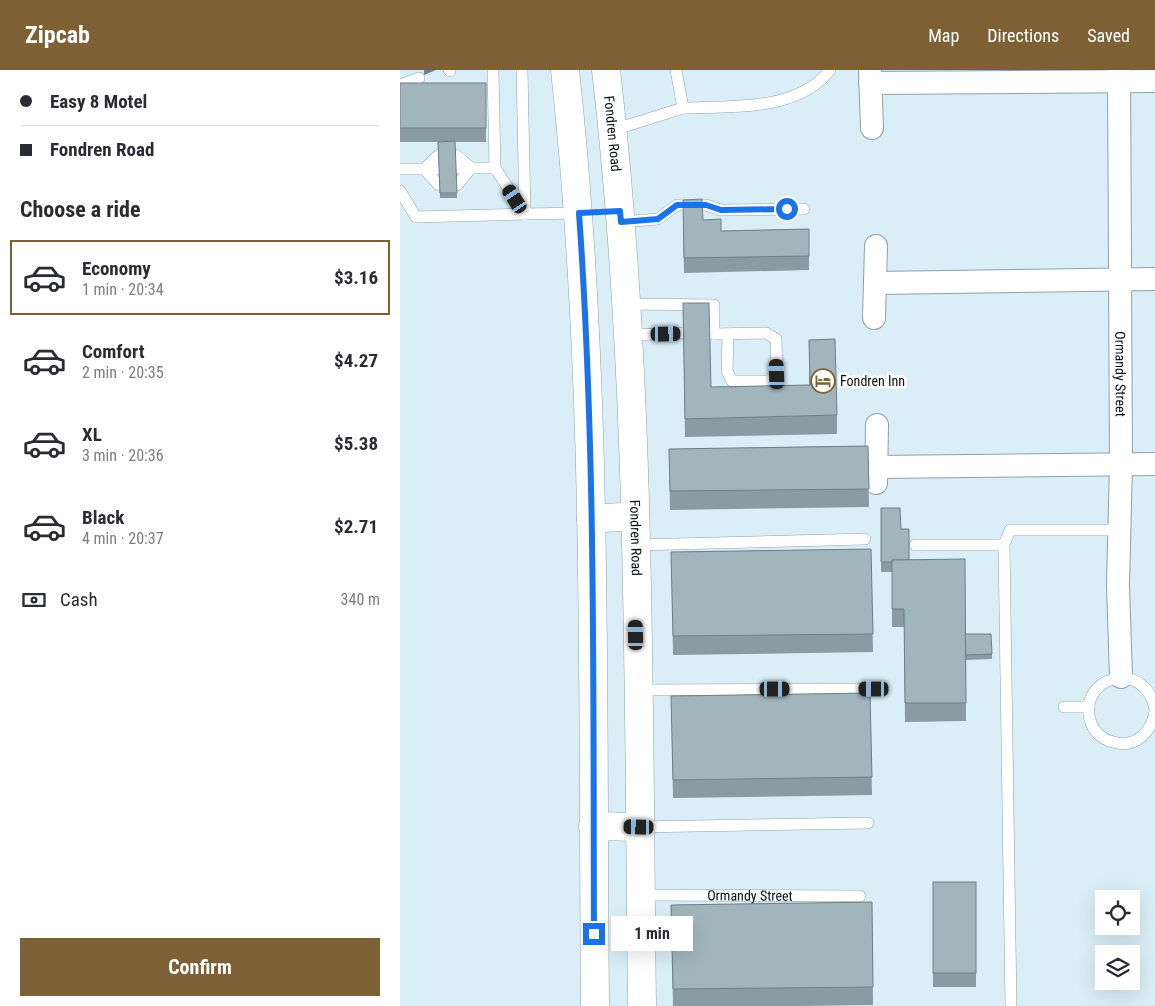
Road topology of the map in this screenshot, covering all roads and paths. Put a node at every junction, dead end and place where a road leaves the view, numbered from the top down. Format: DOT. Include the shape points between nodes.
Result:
graph roads {
  1 [pos="493,70"];
  2 [pos="522,70"];
  3 [pos="565,70"];
  4 [pos="606,70"];
  5 [pos="676,70"];
  6 [pos="830,70"];
  7 [pos="870,76"];
  8 [pos="1119,76"];
  9 [pos="419,78"];
  10 [pos="1155,81"];
  11 [pos="400,85"];
  12 [pos="683,108"];
  13 [pos="872,128"];
  14 [pos="613,130"];
  15 [pos="439,155"];
  16 [pos="456,155"];
  17 [pos="455,168"];
  18 [pos="471,168"];
  19 [pos="495,168"];
  20 [pos="400,169"];
  21 [pos="424,169"];
  22 [pos="438,169"];
  23 [pos="439,185"];
  24 [pos="456,185"];
  25 [pos="400,191"];
  26 [pos="804,209"];
  27 [pos="579,213"];
  28 [pos="525,214"];
  29 [pos="620,216"];
  30 [pos="876,246"];
  31 [pos="1155,279"];
  32 [pos="1118,280"];
  33 [pos="875,282"];
  34 [pos="627,304"];
  35 [pos="874,318"];
  36 [pos="683,334"];
  37 [pos="728,334"];
  38 [pos="628,335"];
  39 [pos="877,425"];
  40 [pos="1121,464"];
  41 [pos="1155,464"];
  42 [pos="635,516"];
  43 [pos="590,519"];
  44 [pos="1119,530"];
  45 [pos="865,539"];
  46 [pos="635,545"];
  47 [pos="1004,545"];
  48 [pos="916,546"];
  49 [pos="1121,677"];
  50 [pos="874,689"];
  51 [pos="637,690"];
  52 [pos="1088,707"];
  53 [pos="1064,708"];
  54 [pos="1155,710"];
  55 [pos="868,823"];
  56 [pos="593,826"];
  57 [pos="639,827"];
  58 [pos="640,895"];
  59 [pos="860,896"];
  60 [pos="595,1006"];
  61 [pos="642,1006"];
  62 [pos="1011,1006"];
  1 -- 19 [label="lane"];
  2 -- 28 [label="lane"];
  3 -- 27 [label="main road"];
  4 -- 14 [label="main road, Fondren Road"];
  5 -- 12 [label="lane"];
  6 -- 12 [label="lane" via="820,82 783,100"];
  7 -- 8 [label="street"];
  7 -- 13 [label="street"];
  8 -- 10 [label="street"];
  8 -- 32 [label="street, Ormandy Street"];
  9 -- 11 [label="lane"];
  12 -- 14 [label="lane"];
  14 -- 29 [label="main road, Fondren Road"];
  15 -- 21 [label="lane"];
  16 -- 18 [label="lane"];
  17 -- 18 [label="lane"];
  18 -- 19 [label="lane"];
  18 -- 24 [label="lane"];
  19 -- 28 [label="lane"];
  20 -- 21 [label="lane"];
  21 -- 22 [label="lane"];
  21 -- 23 [label="lane"];
  25 -- 28 [label="lane" via="416,217"];
  26 -- 29 [label="lane" via="721,210 706,205 677,205 658,219"];
  27 -- 28 [label="lane"];
  27 -- 29 [label="main road"];
  27 -- 43 [label="main road" via="586,311"];
  29 -- 34 [label="main road, Fondren Road"];
  30 -- 33 [label="street"];
  31 -- 32 [label="street"];
  32 -- 33 [label="street"];
  32 -- 40 [label="street, Ormandy Street"];
  33 -- 35 [label="street"];
  34 -- 37 [label="lane" via="714,305 711,334"];
  34 -- 38 [label="main road, Fondren Road"];
  36 -- 38 [label="lane"];
  37 -- 37 [label="lane" via="766,333 776,339 777,374 768,381 732,381 727,371"];
  38 -- 42 [label="main road, Fondren Road"];
  39 -- 40 [label="street" via="876,475"];
  40 -- 41 [label="street"];
  40 -- 44 [label="street, Ormandy Street"];
  42 -- 43 [label="main road"];
  42 -- 46 [label="main road, Fondren Road"];
  43 -- 56 [label="main road"];
  44 -- 47 [label="lane" via="1010,530"];
  44 -- 49 [label="street, Ormandy Street"];
  45 -- 46 [label="lane"];
  46 -- 51 [label="main road, Fondren Road"];
  47 -- 48 [label="lane"];
  47 -- 62 [label="lane"];
  49 -- 52 [label="lane" via="1101,685 1093,693"];
  49 -- 54 [label="lane" via="1141,683 1151,695"];
  50 -- 51 [label="lane"];
  51 -- 57 [label="main road, Fondren Road"];
  52 -- 53 [label="lane"];
  52 -- 54 [label="lane" via="1098,735 1118,744 1130,743 1148,731 1154,721"];
  55 -- 57 [label="lane"];
  56 -- 57 [label="main road"];
  56 -- 60 [label="main road"];
  57 -- 58 [label="main road, Fondren Road"];
  58 -- 59 [label="lane, Ormandy Street"];
  58 -- 61 [label="main road, Fondren Road"];
}
